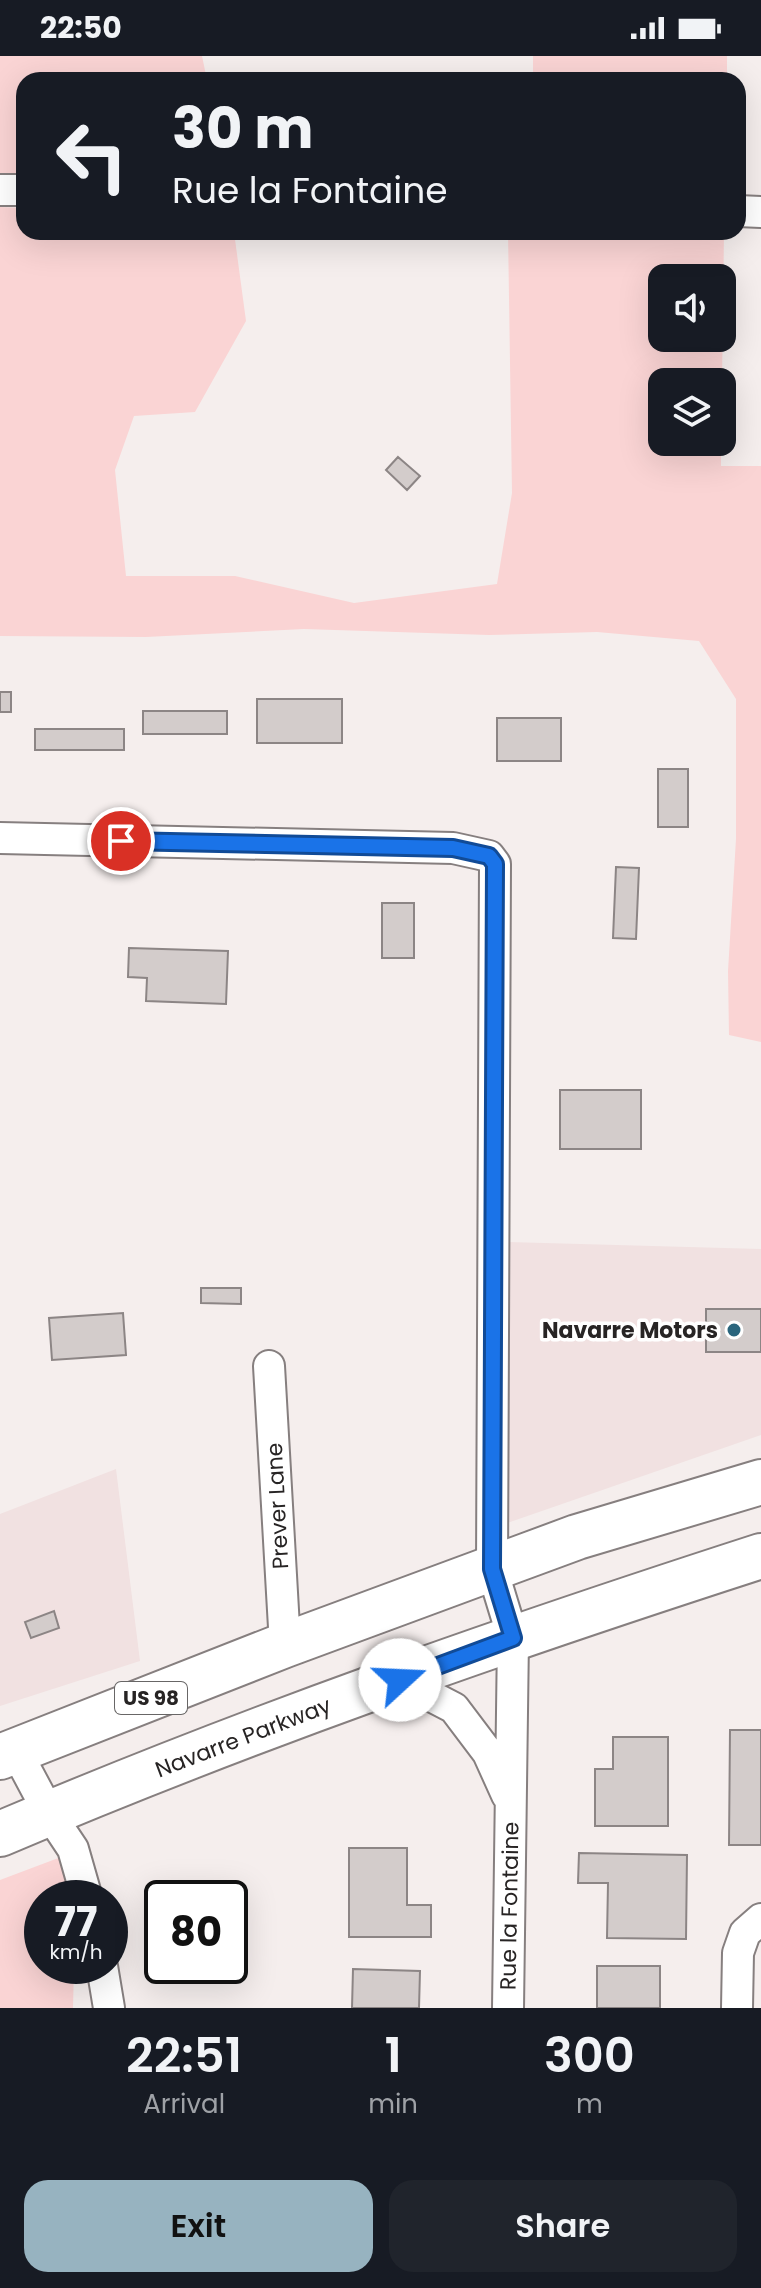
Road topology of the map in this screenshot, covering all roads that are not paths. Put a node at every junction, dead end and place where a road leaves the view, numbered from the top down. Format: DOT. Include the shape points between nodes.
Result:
graph roads {
  1 [pos="0,838"];
  2 [pos="269,1366"];
  3 [pos="761,1482"];
  4 [pos="761,1556"];
  5 [pos="492,1569"];
  6 [pos="513,1638"];
  7 [pos="285,1645"];
  8 [pos="400,1680"];
  9 [pos="8,1754"];
  10 [pos="510,1805"];
  11 [pos="49,1813"];
  12 [pos="0,1834"];
  13 [pos="82,1880"];
  14 [pos="761,1919"];
  15 [pos="105,1984"];
  16 [pos="109,2008"];
  17 [pos="508,2008"];
  18 [pos="737,2008"];
  1 -- 5 [label="street, Rue la Fontaine" via="453,848 489,856 495,864"];
  2 -- 7 [label="street, Prever Lane"];
  3 -- 5 [label="highway, US 98" via="577,1537"];
  4 -- 6 [label="highway, Navarre Parkway"];
  5 -- 6 [label="street, Rue la Fontaine"];
  5 -- 7 [label="highway, US 98"];
  6 -- 8 [label="highway, Navarre Parkway"];
  6 -- 10 [label="street, Rue la Fontaine"];
  7 -- 9 [label="highway, US 98"];
  8 -- 10 [label="street, Rue la Fontaine" via="454,1708 488,1753"];
  8 -- 11 [label="highway, Navarre Parkway" via="263,1727"];
  9 -- 11 [label="street"];
  10 -- 17 [label="street, Rue la Fontaine"];
  11 -- 12 [label="highway, Navarre Parkway"];
  11 -- 13 [label="street" via="73,1849"];
  14 -- 18 [label="street" via="745,1933 738,1953"];
  15 -- 16 [label="street"];
}
